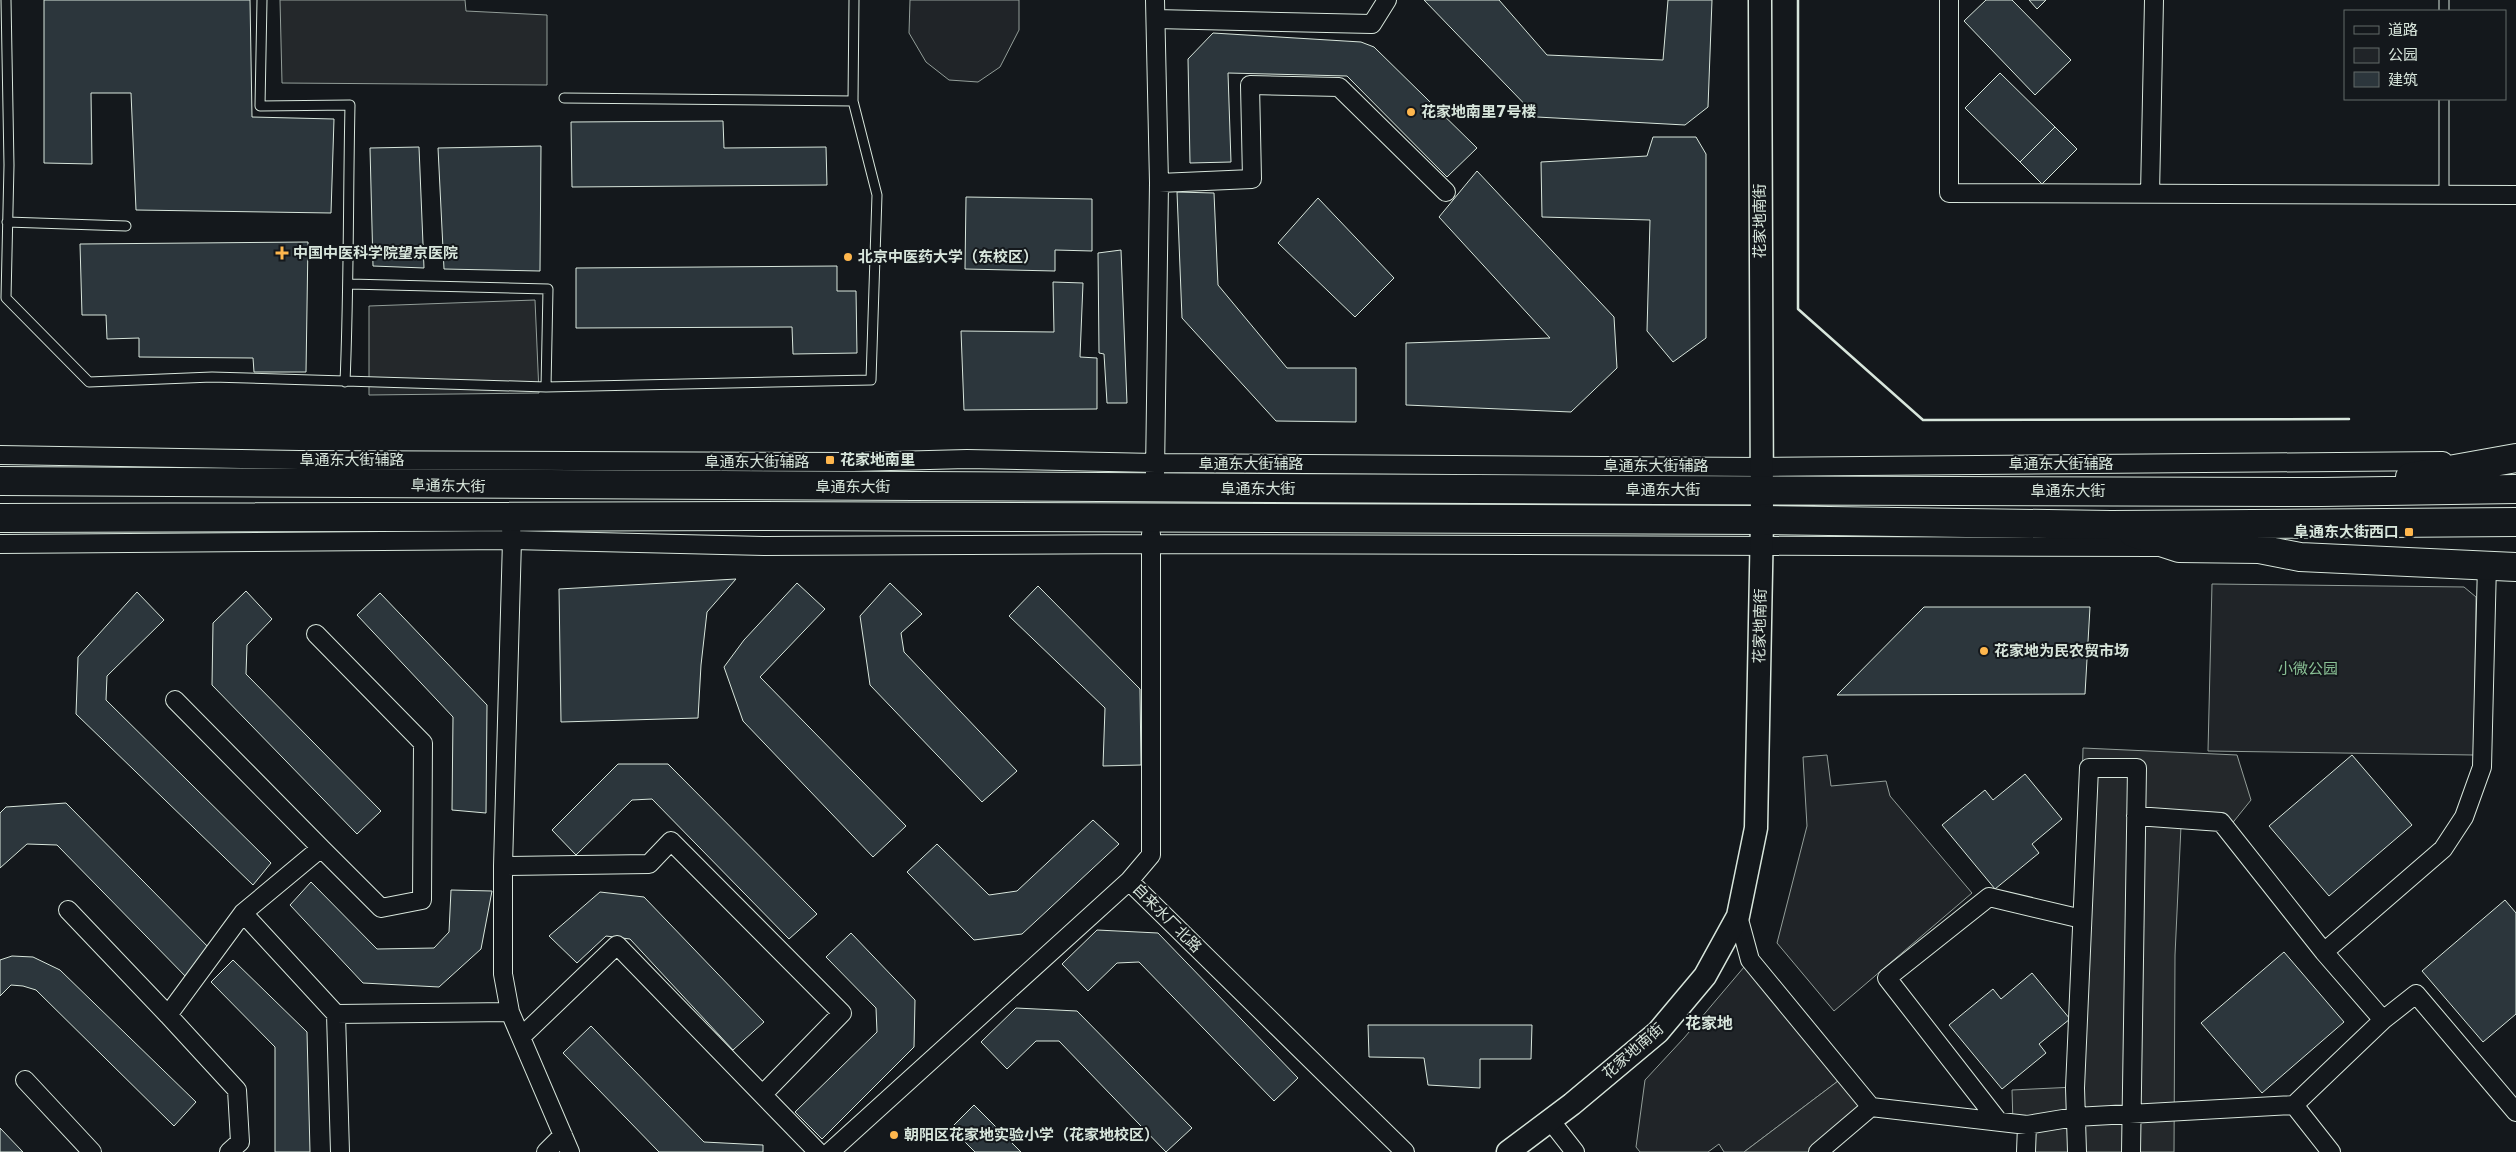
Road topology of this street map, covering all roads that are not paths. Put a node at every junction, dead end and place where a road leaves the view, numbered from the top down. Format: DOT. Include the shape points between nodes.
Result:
graph roads {
  1 [pos="6,0"];
  2 [pos="262,0"];
  3 [pos="854,0"];
  4 [pos="1155,0"];
  5 [pos="1387,0"];
  6 [pos="1760,0"];
  7 [pos="1949,0"];
  8 [pos="2154,0"];
  9 [pos="1156,18"];
  10 [pos="564,98"];
  11 [pos="2444,100"];
  12 [pos="853,101"];
  13 [pos="1159,183"];
  14 [pos="1446,192"];
  15 [pos="2150,194"];
  16 [pos="2444,194"];
  17 [pos="2516,195"];
  18 [pos="8,222"];
  19 [pos="126,226"];
  20 [pos="349,284"];
  21 [pos="345,382"];
  22 [pos="546,387"];
  23 [pos="0,455"];
  24 [pos="2510,460"];
  25 [pos="1155,476"];
  26 [pos="1761,478"];
  27 [pos="0,481"];
  28 [pos="2516,489"];
  29 [pos="2322,492"];
  30 [pos="0,518"];
  31 [pos="2516,522"];
  32 [pos="2111,525"];
  33 [pos="511,528"];
  34 [pos="1151,531"];
  35 [pos="1761,533"];
  36 [pos="0,544"];
  37 [pos="2179,548"];
  38 [pos="2487,564"];
  39 [pos="2516,567"];
  40 [pos="316,634"];
  41 [pos="175,700"];
  42 [pos="2136,816"];
  43 [pos="321,848"];
  44 [pos="503,866"];
  45 [pos="1129,881"];
  46 [pos="68,910"];
  47 [pos="243,913"];
  48 [pos="1738,916"];
  49 [pos="2082,919"];
  50 [pos="2324,952"];
  51 [pos="510,1012"];
  52 [pos="336,1014"];
  53 [pos="168,1015"];
  54 [pos="2383,1020"];
  55 [pos="521,1037"];
  56 [pos="25,1080"];
  57 [pos="763,1094"];
  58 [pos="2294,1105"];
  59 [pos="1872,1107"];
  60 [pos="2516,1112"];
  61 [pos="2131,1114"];
  62 [pos="2075,1117"];
  63 [pos="1550,1120"];
  64 [pos="1999,1122"];
  65 [pos="2027,1125"];
  66 [pos="563,1136"];
  67 [pos="92,1152"];
  68 [pos="229,1152"];
  69 [pos="340,1152"];
  70 [pos="546,1152"];
  71 [pos="570,1152"];
  72 [pos="818,1152"];
  73 [pos="830,1152"];
  74 [pos="1405,1152"];
  75 [pos="1508,1152"];
  76 [pos="1575,1152"];
  77 [pos="1818,1152"];
  78 [pos="2026,1152"];
  79 [pos="2077,1152"];
  80 [pos="2131,1152"];
  81 [pos="2331,1152"];
  1 -- 18 [label="lane"];
  2 -- 20 [label="lane" via="260,106 350,105"];
  3 -- 12 [label="lane"];
  4 -- 9 [label="street"];
  5 -- 9 [label="street" via="1372,24"];
  6 -- 26 [label="street, 花家地南街"];
  7 -- 15 [label="street" via="1949,193"];
  8 -- 15 [label="street"];
  9 -- 13 [label="street"];
  10 -- 12 [label="lane"];
  11 -- 16 [label="lane"];
  12 -- 22 [label="lane" via="877,195 872,380"];
  13 -- 14 [label="street" via="1252,179 1250,85 1339,87"];
  13 -- 25 [label="street"];
  15 -- 16 [label="street"];
  16 -- 17 [label="street"];
  18 -- 19 [label="lane"];
  18 -- 21 [label="lane" via="6,298 89,382 212,377"];
  20 -- 21 [label="lane"];
  20 -- 22 [label="lane" via="548,289"];
  21 -- 22 [label="lane"];
  23 -- 25 [label="street, 阜通东大街辅路" via="313,460 853,462 967,459"];
  24 -- 26 [label="street, 阜通东大街辅路"];
  24 -- 29 [label="main road"];
  25 -- 26 [label="main road, 阜通东大街"];
  25 -- 27 [label="main road, 阜通东大街" via="506,486"];
  26 -- 29 [label="main road, 阜通东大街"];
  26 -- 35 [label="street, 花家地南街"];
  28 -- 29 [label="main road, 阜通东大街"];
  30 -- 33 [label="main road, 阜通东大街"];
  31 -- 32 [label="main road, 阜通东大街"];
  32 -- 35 [label="main road, 阜通东大街"];
  32 -- 37 [label="main road"];
  33 -- 34 [label="main road, 阜通东大街"];
  33 -- 36 [label="street"];
  33 -- 44 [label="street"];
  34 -- 35 [label="main road, 阜通东大街"];
  34 -- 45 [label="street, 自来水厂北路" via="1151,856"];
  35 -- 37 [label="street"];
  35 -- 48 [label="street, 花家地南街" via="1756,828"];
  37 -- 38 [label="main road" via="2259,549 2300,557"];
  38 -- 39 [label="main road"];
  38 -- 50 [label="street" via="2482,768 2464,817 2443,849"];
  40 -- 43 [label="street" via="423,744 422,900 381,908"];
  41 -- 43 [label="street"];
  42 -- 49 [label="street" via="2137,768 2089,768"];
  42 -- 50 [label="street" via="2221,822"];
  42 -- 61 [label="street"];
  43 -- 47 [label="street"];
  44 -- 51 [label="street" via="503,974"];
  44 -- 57 [label="street" via="649,864 670,841 842,1013"];
  45 -- 73 [label="street"];
  45 -- 74 [label="street, 自来水厂北路"];
  46 -- 53 [label="street"];
  47 -- 52 [label="street"];
  47 -- 53 [label="street"];
  48 -- 59 [label="street" via="1750,960"];
  48 -- 63 [label="street, 花家地南街" via="1705,976 1658,1032"];
  49 -- 62 [label="street"];
  49 -- 64 [label="street" via="1989,897 1887,978"];
  50 -- 54 [label="street"];
  51 -- 52 [label="street"];
  51 -- 55 [label="street"];
  52 -- 69 [label="street"];
  53 -- 68 [label="street" via="237,1090 240,1142"];
  54 -- 58 [label="street"];
  54 -- 60 [label="street" via="2416,994"];
  55 -- 57 [label="street" via="617,944"];
  55 -- 66 [label="street"];
  56 -- 67 [label="street"];
  57 -- 72 [label="street"];
  58 -- 61 [label="street"];
  58 -- 81 [label="street"];
  59 -- 64 [label="street"];
  59 -- 77 [label="street"];
  61 -- 62 [label="street"];
  61 -- 80 [label="street"];
  62 -- 65 [label="street"];
  62 -- 79 [label="street"];
  63 -- 75 [label="street, 花家地南街"];
  63 -- 76 [label="street"];
  64 -- 65 [label="street"];
  65 -- 78 [label="street"];
  66 -- 70 [label="street"];
  66 -- 71 [label="street"];
}
